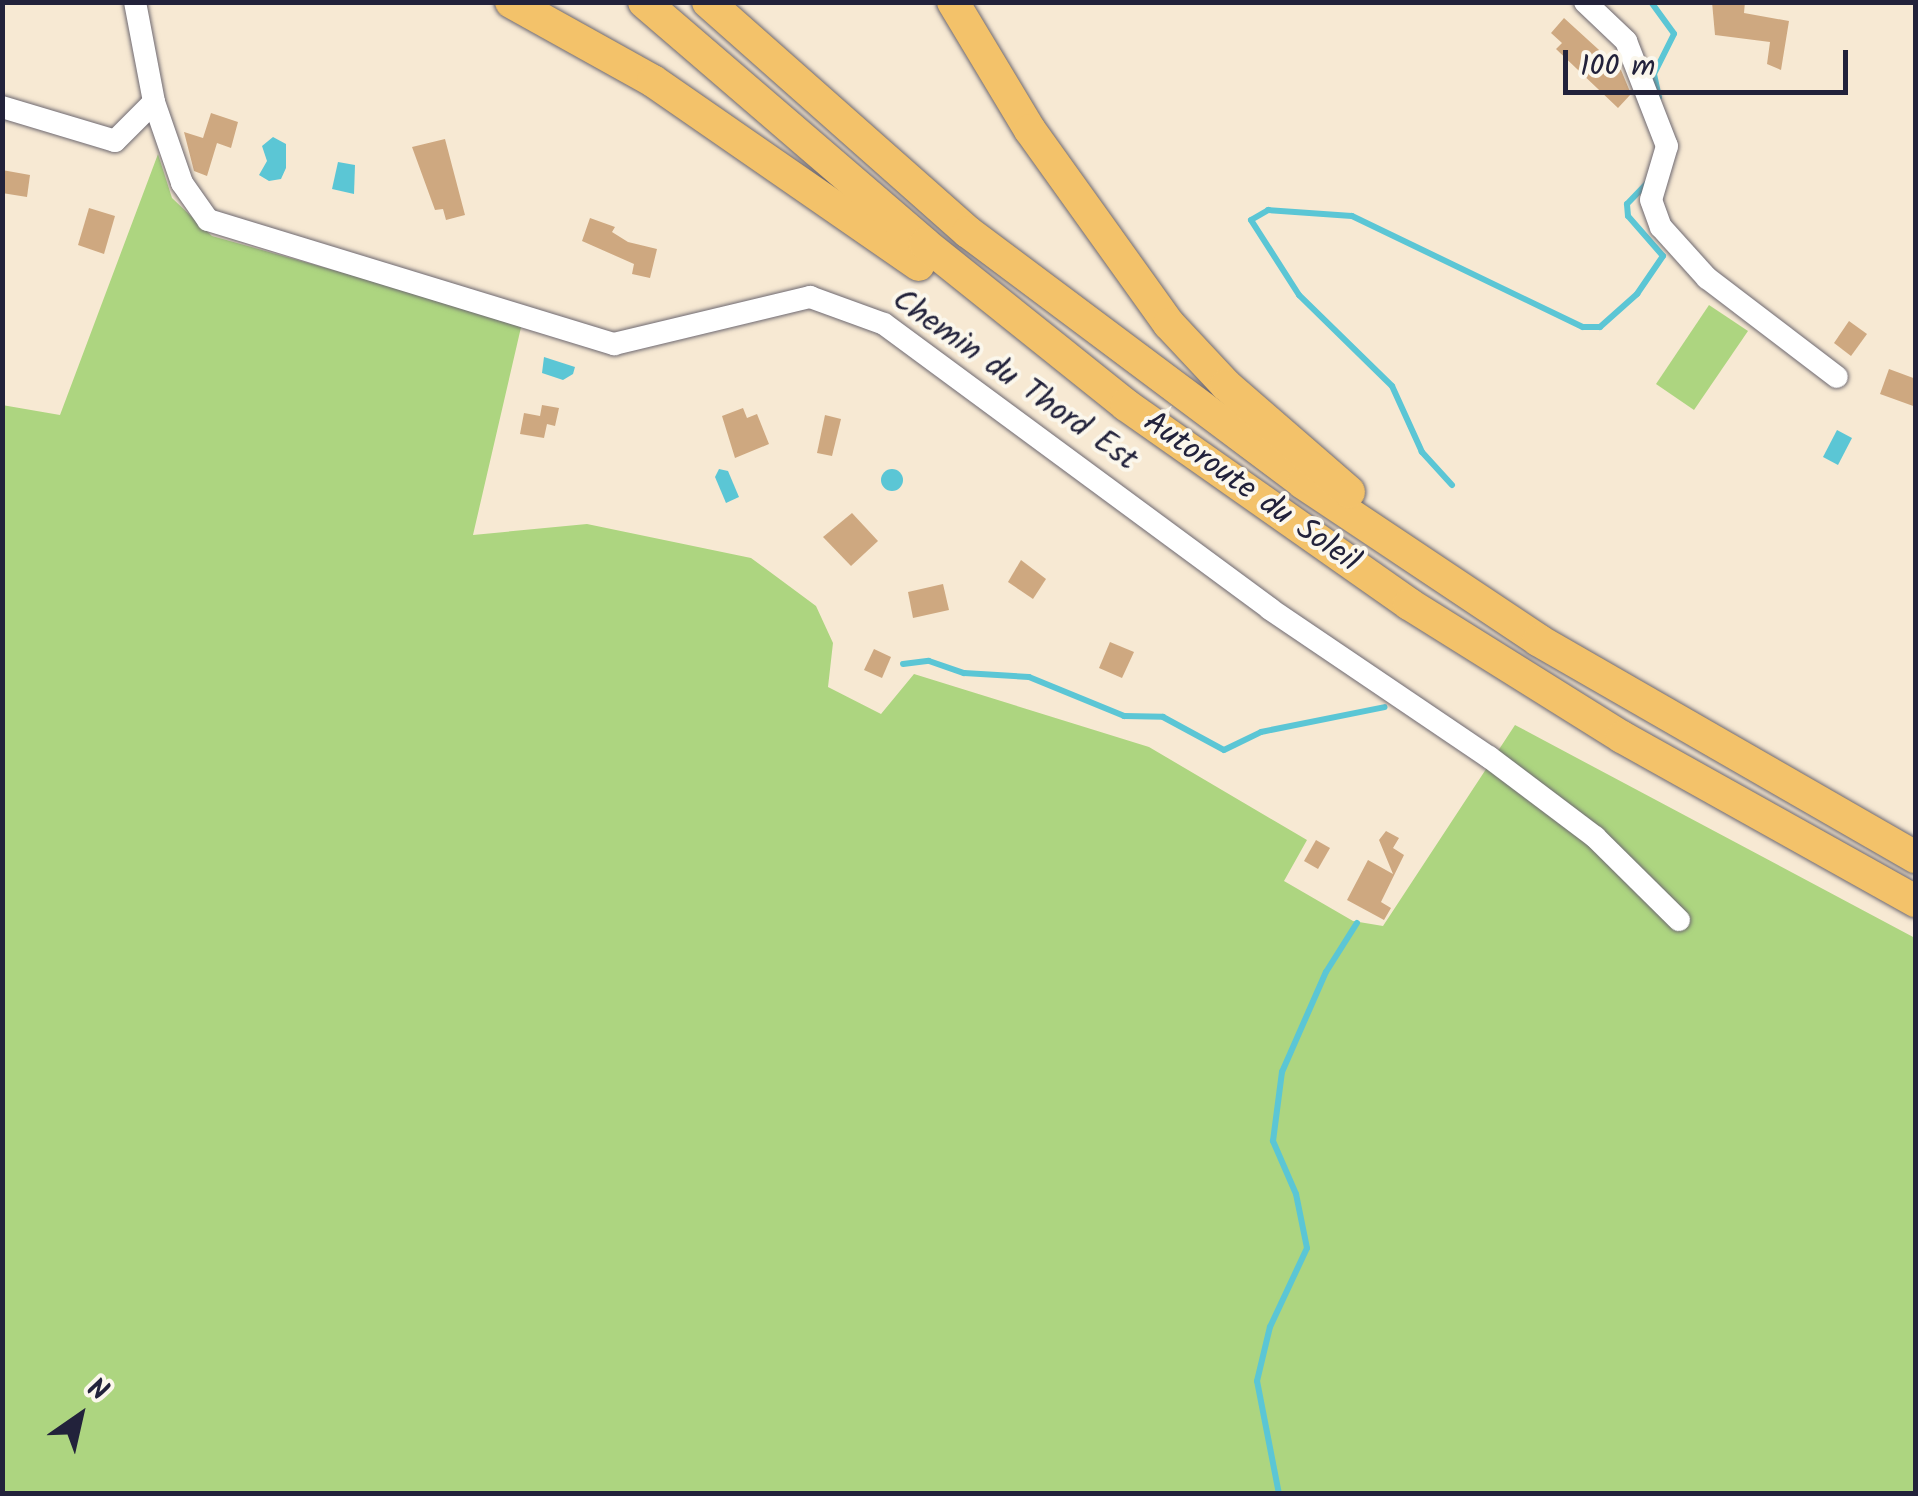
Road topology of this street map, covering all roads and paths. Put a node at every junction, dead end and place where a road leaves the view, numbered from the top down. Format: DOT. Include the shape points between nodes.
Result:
graph roads {
  1 [pos="135,2"];
  2 [pos="511,2"];
  3 [pos="644,2"];
  4 [pos="708,2"];
  5 [pos="954,2"];
  6 [pos="1585,2"];
  7 [pos="154,102"];
  8 [pos="2,107"];
  9 [pos="1836,378"];
  10 [pos="1126,405"];
  11 [pos="1916,838"];
  12 [pos="1916,857"];
  13 [pos="1916,900"];
  14 [pos="1680,920"];
  1 -- 7 [label="street, Chemin du Thord Est"];
  2 -- 10 [label="highway" via="653,80"];
  3 -- 10 [label="highway, Autoroute du Soleil" via="924,244"];
  4 -- 12 [label="highway, Autoroute du Soleil" via="968,232 1302,483 1553,649"];
  5 -- 11 [label="highway" via="1030,130 1169,324 1309,459 1370,510 1545,626"];
  6 -- 9 [label="street" via="1626,40 1668,146 1652,200 1656,220 1707,278"];
  7 -- 8 [label="street" via="115,141"];
  7 -- 14 [label="street, Chemin du Thord Est" via="198,212 281,243 614,344 810,297 884,324 1270,609 1489,756 1595,836"];
  10 -- 13 [label="highway, Autoroute du Soleil" via="1409,604 1622,737"];
}
